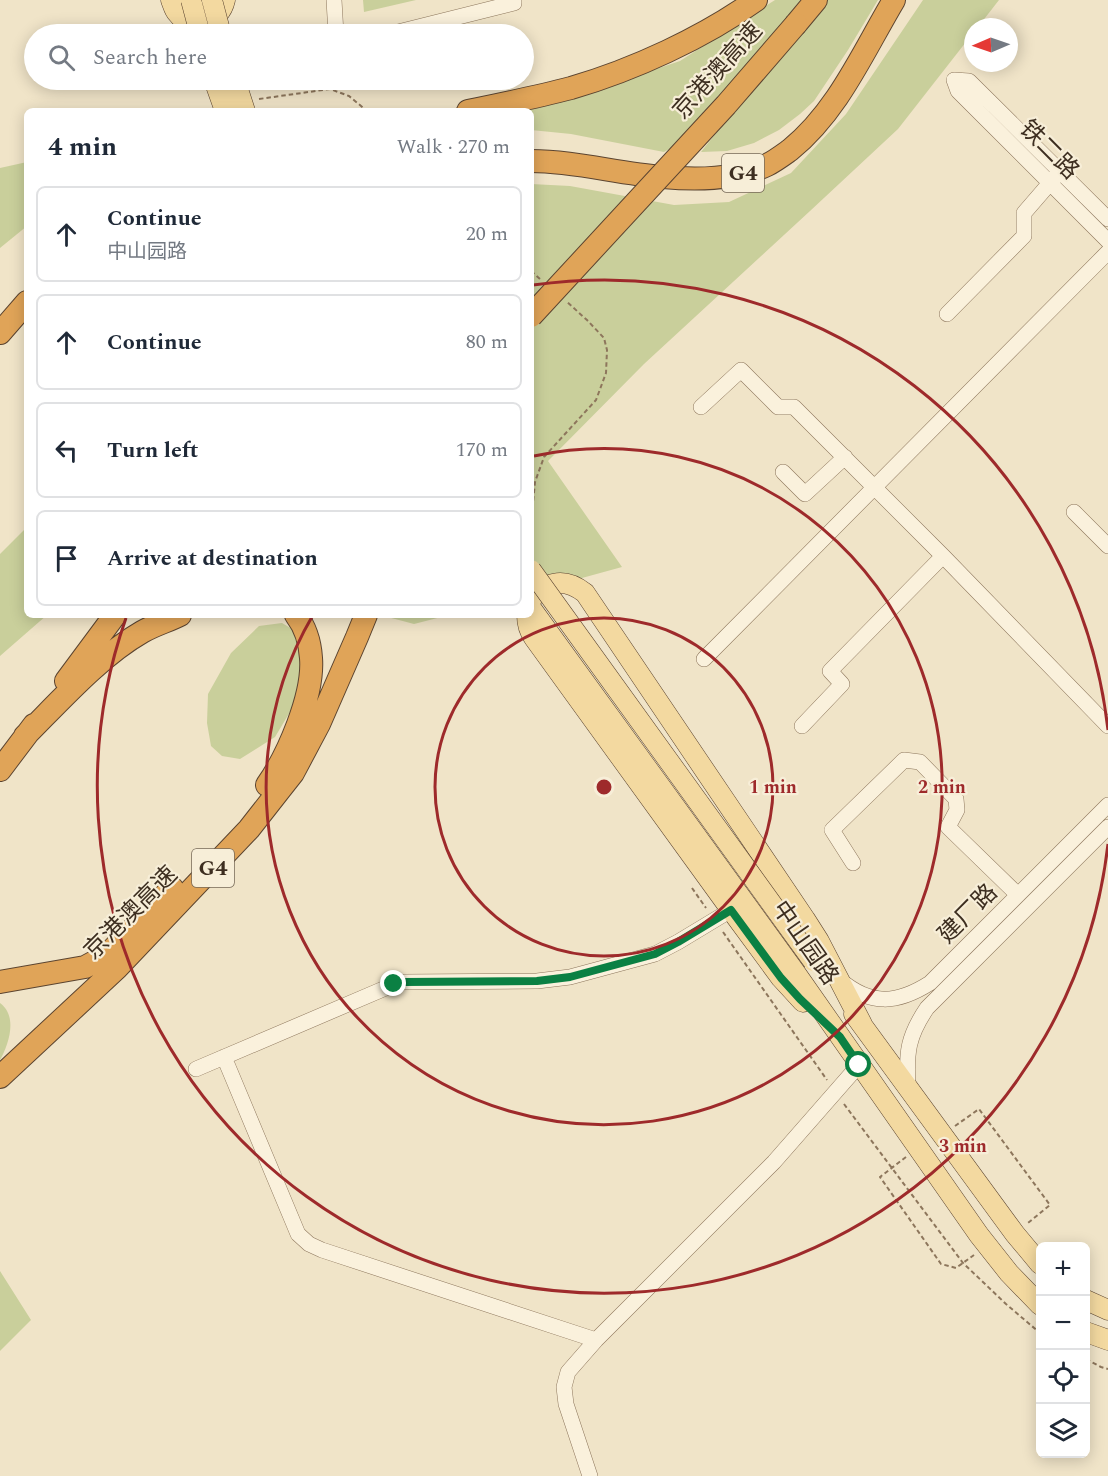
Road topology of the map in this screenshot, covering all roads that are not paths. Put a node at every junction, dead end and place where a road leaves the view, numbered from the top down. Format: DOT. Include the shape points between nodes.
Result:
graph roads {
  1 [pos="171,0"];
  2 [pos="191,0"];
  3 [pos="212,0"];
  4 [pos="225,0"];
  5 [pos="334,0"];
  6 [pos="514,0"];
  7 [pos="756,0"];
  8 [pos="816,0"];
  9 [pos="895,0"];
  10 [pos="197,24"];
  11 [pos="218,24"];
  12 [pos="335,24"];
  13 [pos="430,24"];
  14 [pos="963,86"];
  15 [pos="218,90"];
  16 [pos="240,90"];
  17 [pos="248,106"];
  18 [pos="224,108"];
  19 [pos="481,108"];
  20 [pos="534,161"];
  21 [pos="1055,178"];
  22 [pos="1108,219"];
  23 [pos="1108,241"];
  24 [pos="1108,252"];
  25 [pos="24,305"];
  26 [pos="534,313"];
  27 [pos="947,314"];
  28 [pos="0,333"];
  29 [pos="701,407"];
  30 [pos="845,458"];
  31 [pos="783,472"];
  32 [pos="875,487"];
  33 [pos="1074,512"];
  34 [pos="1108,546"];
  35 [pos="943,556"];
  36 [pos="534,574"];
  37 [pos="534,596"];
  38 [pos="534,612"];
  39 [pos="113,618"];
  40 [pos="173,618"];
  41 [pos="298,618"];
  42 [pos="365,618"];
  43 [pos="527,618"];
  44 [pos="704,659"];
  45 [pos="802,726"];
  46 [pos="1108,726"];
  47 [pos="25,736"];
  48 [pos="2,769"];
  49 [pos="1108,805"];
  50 [pos="1108,826"];
  51 [pos="854,863"];
  52 [pos="1018,895"];
  53 [pos="731,910"];
  54 [pos="164,919"];
  55 [pos="112,950"];
  56 [pos="838,979"];
  57 [pos="0,982"];
  58 [pos="862,1024"];
  59 [pos="840,1037"];
  60 [pos="224,1057"];
  61 [pos="859,1065"];
  62 [pos="196,1068"];
  63 [pos="0,1077"];
  64 [pos="908,1086"];
  65 [pos="1036,1258"];
  66 [pos="1036,1300"];
  67 [pos="1090,1302"];
  68 [pos="1108,1310"];
  69 [pos="1090,1333"];
  70 [pos="596,1340"];
  71 [pos="1108,1340"];
  72 [pos="590,1476"];
  1 -- 4 [label="main road" via="177,14 195,24 214,20"];
  2 -- 10 [label="main road, bridge"];
  3 -- 11 [label="main road, bridge"];
  5 -- 12 [label="street"];
  6 -- 13 [label="street"];
  7 -- 19 [label="highway, 京港澳高速" via="710,29 631,67 570,88"];
  8 -- 26 [label="highway, 京港澳高速 / G4, bridge" via="726,105"];
  9 -- 20 [label="highway, G4" via="841,93 819,122 801,141 767,165 734,175 687,178"];
  14 -- 21 [label="street, 铁二路"];
  15 -- 18 [label="main road, bridge"];
  16 -- 17 [label="main road, bridge"];
  21 -- 22 [label="street, 铁二路"];
  21 -- 23 [label="street, 铁二路"];
  21 -- 27 [label="street" via="1024,213 1024,236"];
  24 -- 32 [label="street"];
  25 -- 28 [label="highway"];
  29 -- 30 [label="street" via="741,370 778,406 794,407"];
  30 -- 31 [label="street" via="805,494"];
  30 -- 32 [label="street"];
  32 -- 35 [label="street"];
  32 -- 44 [label="street"];
  33 -- 34 [label="street"];
  35 -- 45 [label="street" via="830,670 842,684"];
  35 -- 46 [label="street"];
  36 -- 58 [label="main road, 中山园路, bridge"];
  37 -- 56 [label="main road" via="562,583 585,593 799,910"];
  38 -- 59 [label="main road, 中山园路"];
  39 -- 47 [label="highway"];
  40 -- 47 [label="highway" via="113,652"];
  41 -- 55 [label="highway" via="307,633 311,674 300,717 278,769 237,820"];
  42 -- 54 [label="highway, 京港澳高速 / G4" via="319,724 293,773 249,829"];
  43 -- 53 [label="main road" via="534,638"];
  47 -- 48 [label="highway"];
  49 -- 52 [label="street, 建厂路"];
  50 -- 64 [label="street, 建厂路" via="927,1008 910,1041"];
  51 -- 52 [label="street" via="832,830 904,760 920,762 956,799 957,810 948,827"];
  52 -- 56 [label="street, 建厂路" via="930,983 916,992 883,1000 867,997"];
  53 -- 59 [label="main road" via="781,978"];
  53 -- 60 [label="street" via="655,954 570,977 394,984"];
  54 -- 55 [label="highway"];
  54 -- 63 [label="highway, 京港澳高速 / G4"];
  55 -- 57 [label="highway" via="85,967"];
  56 -- 58 [label="main road"];
  58 -- 64 [label="main road, 中山园路"];
  59 -- 61 [label="main road, 中山园路"];
  60 -- 62 [label="street"];
  60 -- 70 [label="street" via="298,1234 309,1244"];
  61 -- 66 [label="main road, 中山园路" via="987,1246"];
  61 -- 70 [label="street" via="774,1162"];
  64 -- 65 [label="main road, 中山园路"];
  67 -- 68 [label="main road"];
  69 -- 71 [label="main road"];
  70 -- 72 [label="street" via="568,1372 564,1387"];
}
